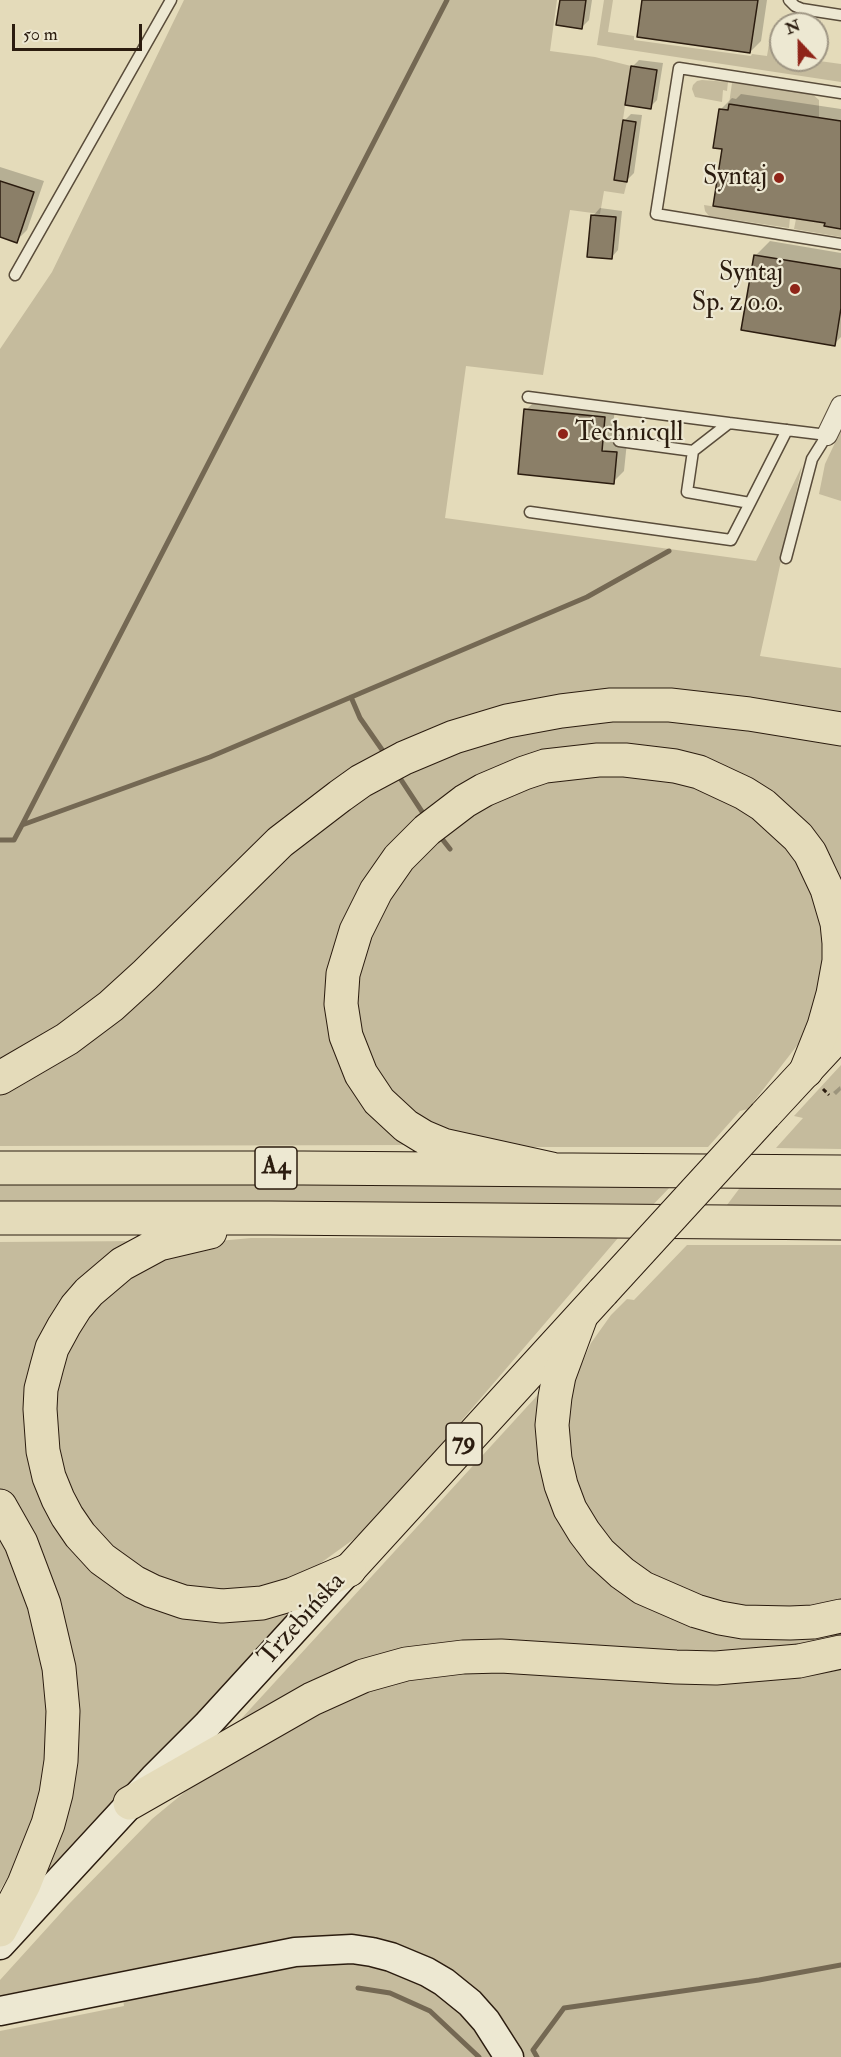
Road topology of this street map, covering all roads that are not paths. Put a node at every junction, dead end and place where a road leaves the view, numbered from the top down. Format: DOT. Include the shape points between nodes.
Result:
graph roads {
  1 [pos="171,0"];
  2 [pos="789,0"];
  3 [pos="841,15"];
  4 [pos="841,93"];
  5 [pos="841,244"];
  6 [pos="15,275"];
  7 [pos="528,397"];
  8 [pos="841,406"];
  9 [pos="729,423"];
  10 [pos="787,430"];
  11 [pos="827,435"];
  12 [pos="619,441"];
  13 [pos="693,451"];
  14 [pos="750,503"];
  15 [pos="530,512"];
  16 [pos="786,558"];
  17 [pos="841,729"];
  18 [pos="841,1033"];
  19 [pos="806,1071"];
  20 [pos="0,1078"];
  21 [pos="0,1168"];
  22 [pos="552,1169"];
  23 [pos="841,1172"];
  24 [pos="0,1218"];
  25 [pos="270,1218"];
  26 [pos="841,1223"];
  27 [pos="580,1318"];
  28 [pos="0,1506"];
  29 [pos="349,1570"];
  30 [pos="841,1616"];
  31 [pos="841,1653"];
  32 [pos="130,1803"];
  33 [pos="0,1930"];
  34 [pos="0,1945"];
  35 [pos="0,2011"];
  36 [pos="509,2057"];
  1 -- 6 [label="lane"];
  2 -- 3 [label="lane" via="802,9"];
  4 -- 5 [label="lane" via="679,68 656,214"];
  7 -- 9 [label="lane"];
  8 -- 11 [label="street"];
  9 -- 10 [label="lane"];
  9 -- 13 [label="lane"];
  10 -- 11 [label="lane"];
  10 -- 14 [label="lane"];
  11 -- 16 [label="lane" via="813,459"];
  12 -- 13 [label="lane"];
  13 -- 14 [label="lane" via="687,492"];
  14 -- 15 [label="lane" via="731,540"];
  17 -- 20 [label="highway" via="670,705 611,705 507,721 424,749 361,781 312,816 280,842 111,1006 68,1038"];
  18 -- 19 [label="main road, 79"];
  19 -- 22 [label="highway" via="833,994 839,943 827,889 798,837 744,793 699,772 675,766 625,759 597,760 524,773 465,801 399,858 376,891 356,931 343,974 341,1004 346,1036 361,1074 380,1101 406,1126 444,1145"];
  19 -- 27 [label="main road, Trzebińska / 79, bridge"];
  21 -- 22 [label="highway, A4"];
  22 -- 23 [label="highway, A4"];
  24 -- 25 [label="highway, A4"];
  25 -- 26 [label="highway, A4"];
  25 -- 29 [label="highway" via="159,1244 122,1264 89,1292 52,1348 41,1389 43,1451 63,1508 90,1548 119,1572 160,1594 201,1605 262,1603"];
  27 -- 29 [label="main road, Trzebińska / 79"];
  27 -- 30 [label="highway" via="559,1376 552,1425 555,1459 570,1509 600,1553 643,1588 720,1618 790,1623"];
  28 -- 33 [label="highway" via="21,1544 44,1604 63,1711 61,1761 48,1824"];
  29 -- 32 [label="main road, Trzebińska / 79"];
  31 -- 32 [label="highway" via="716,1668 501,1656 406,1665 363,1676 312,1699"];
  32 -- 34 [label="main road, Trzebińska / 79"];
  35 -- 36 [label="main road" via="295,1953 352,1949 392,1957 444,1982 486,2021"];
}
